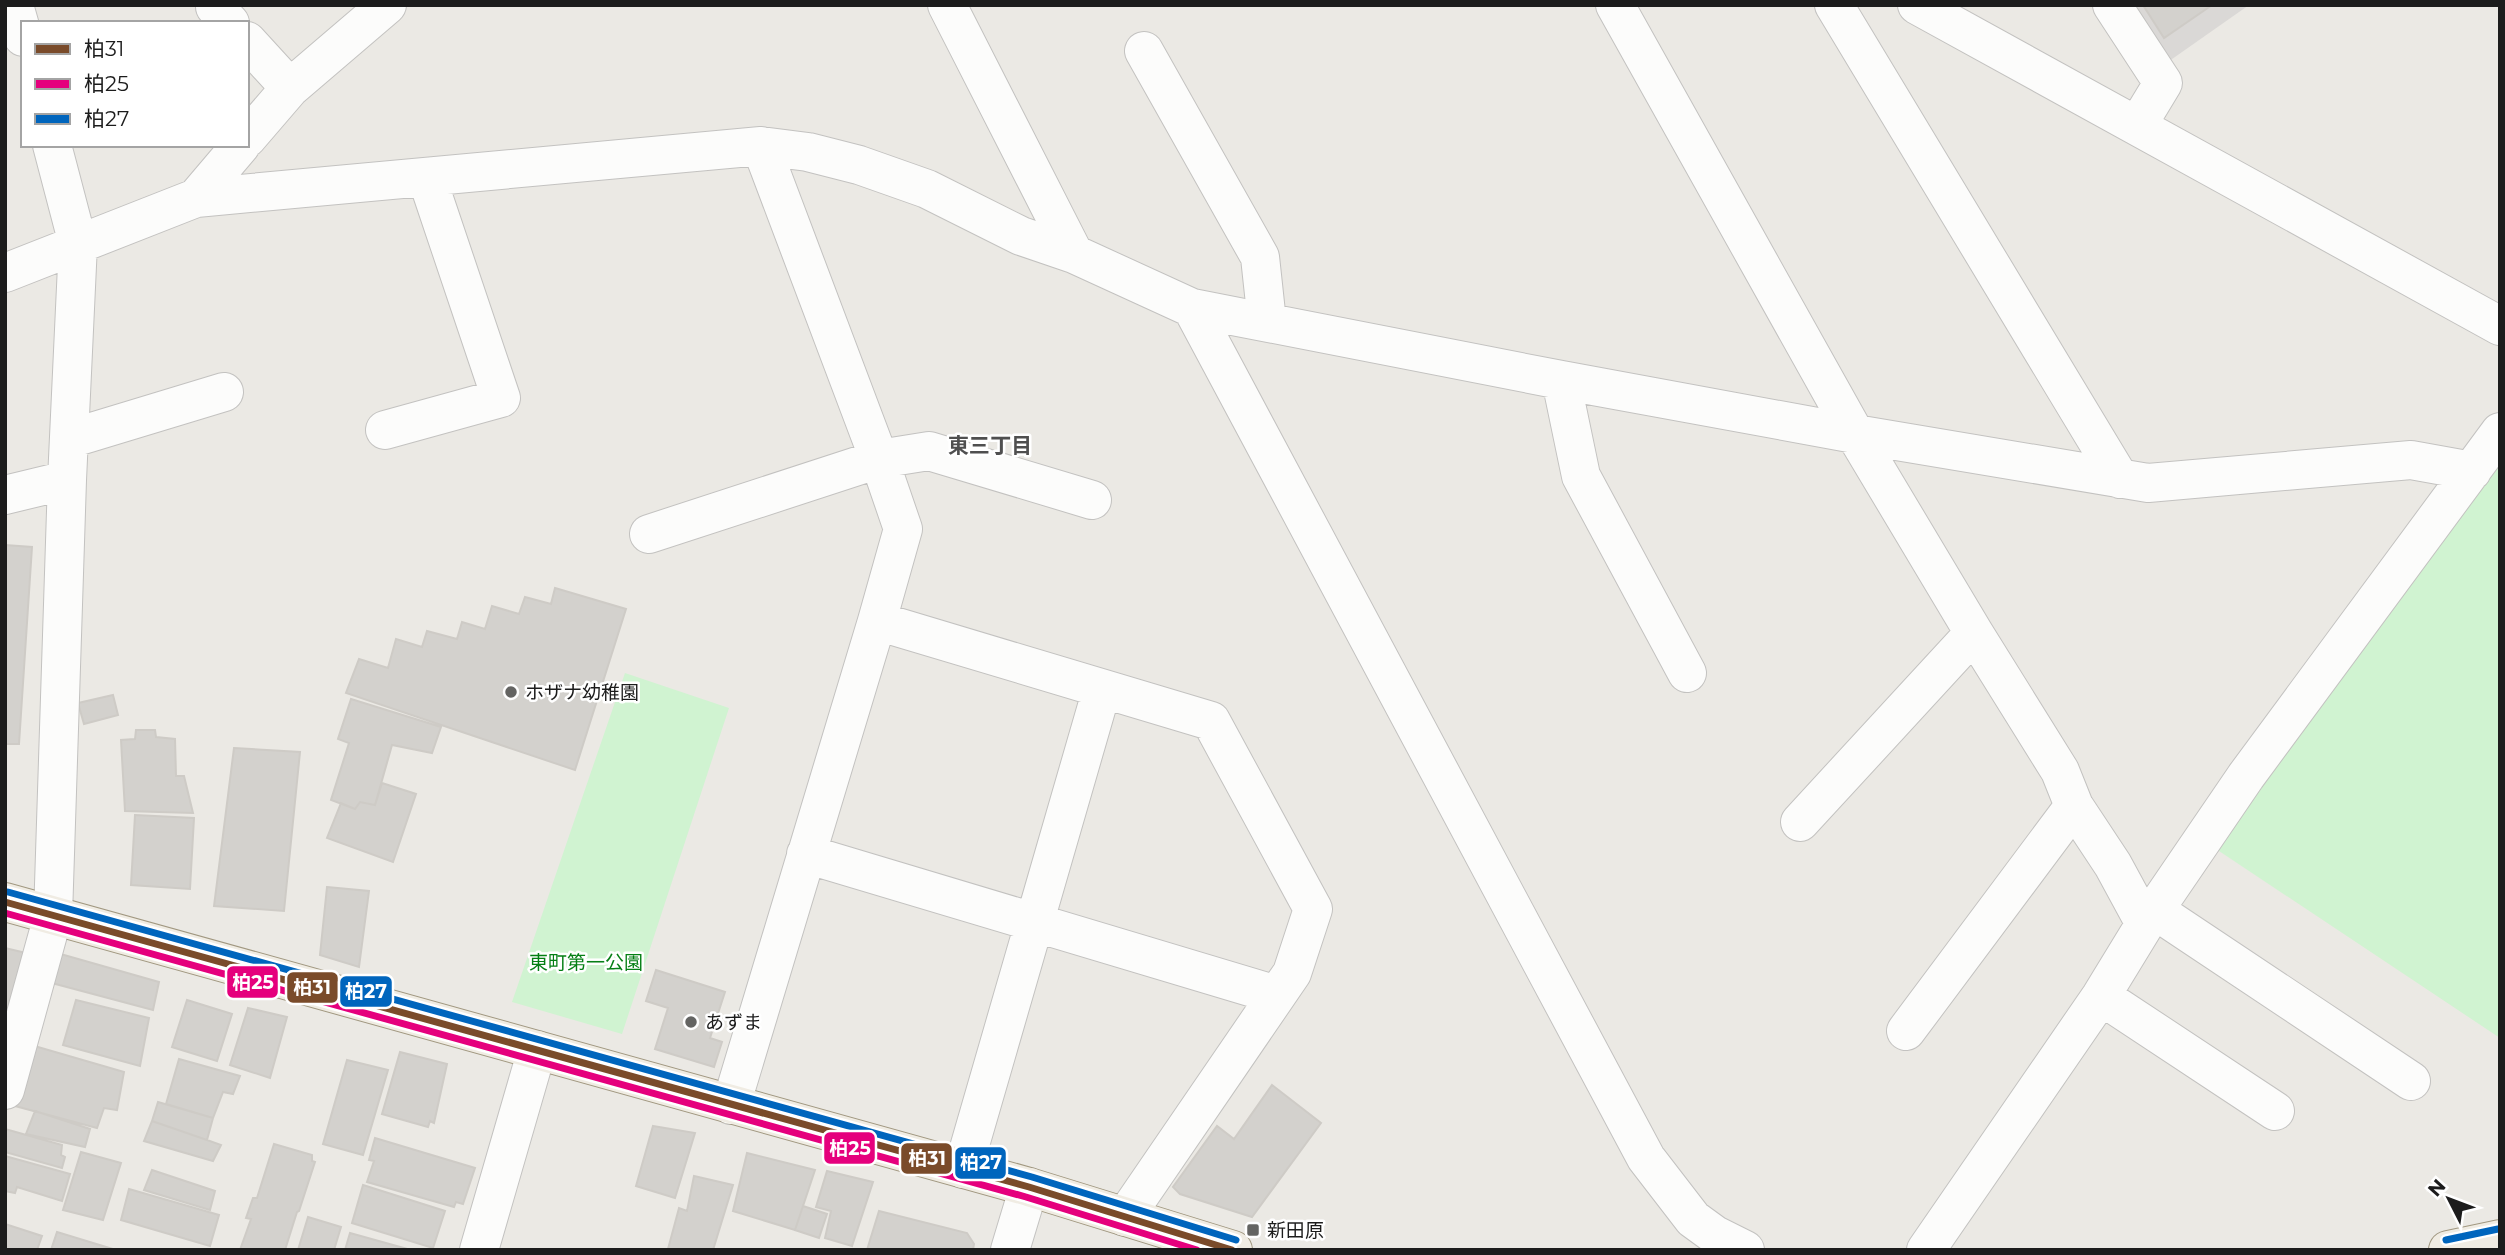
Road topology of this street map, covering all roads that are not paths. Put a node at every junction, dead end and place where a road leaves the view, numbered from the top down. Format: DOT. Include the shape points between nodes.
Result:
graph roads {
  1 [pos="14,5"];
  2 [pos="947,5"];
  3 [pos="1615,5"];
  4 [pos="1834,5"];
  5 [pos="1917,5"];
  6 [pos="2112,5"];
  7 [pos="370,11"];
  8 [pos="21,30"];
  9 [pos="248,42"];
  10 [pos="1144,51"];
  11 [pos="290,88"];
  12 [pos="2137,126"];
  13 [pos="248,137"];
  14 [pos="761,146"];
  15 [pos="53,147"];
  16 [pos="239,147"];
  17 [pos="427,178"];
  18 [pos="196,198"];
  19 [pos="78,244"];
  20 [pos="1074,254"];
  21 [pos="5,273"];
  22 [pos="1192,307"];
  23 [pos="1267,323"];
  24 [pos="2500,326"];
  25 [pos="1561,380"];
  26 [pos="224,392"];
  27 [pos="385,430"];
  28 [pos="2500,432"];
  29 [pos="1855,434"];
  30 [pos="69,439"];
  31 [pos="879,459"];
  32 [pos="2472,471"];
  33 [pos="2120,479"];
  34 [pos="67,480"];
  35 [pos="5,495"];
  36 [pos="1092,500"];
  37 [pos="649,534"];
  38 [pos="877,621"];
  39 [pos="1973,633"];
  40 [pos="1687,673"];
  41 [pos="1102,690"];
  42 [pos="2074,806"];
  43 [pos="1800,822"];
  44 [pos="806,854"];
  45 [pos="5,902"];
  46 [pos="53,916"];
  47 [pos="2150,918"];
  48 [pos="1033,924"];
  49 [pos="1277,995"];
  50 [pos="2101,996"];
  51 [pos="1906,1031"];
  52 [pos="537,1050"];
  53 [pos="2411,1081"];
  54 [pos="5,1090"];
  55 [pos="731,1105"];
  56 [pos="2275,1111"];
  57 [pos="963,1169"];
  58 [pos="1029,1187"];
  59 [pos="1125,1217"];
  60 [pos="2500,1239"];
  61 [pos="479,1250"];
  62 [pos="1010,1250"];
  63 [pos="1233,1250"];
  64 [pos="1745,1250"];
  65 [pos="1926,1250"];
  66 [pos="2448,1250"];
  1 -- 8 [label="street"];
  2 -- 20 [label="street"];
  3 -- 29 [label="street"];
  4 -- 33 [label="street"];
  5 -- 12 [label="street"];
  6 -- 12 [label="street" via="2163,83"];
  7 -- 11 [label="street"];
  9 -- 11 [label="street"];
  10 -- 23 [label="street" via="1259,257"];
  11 -- 13 [label="street"];
  12 -- 24 [label="street"];
  14 -- 17 [label="street"];
  14 -- 20 [label="street" via="808,152 928,188 1021,236"];
  14 -- 31 [label="street"];
  15 -- 19 [label="street"];
  16 -- 18 [label="street"];
  17 -- 18 [label="street"];
  17 -- 27 [label="street" via="501,398"];
  18 -- 19 [label="street"];
  19 -- 21 [label="street"];
  19 -- 30 [label="street"];
  20 -- 22 [label="street"];
  22 -- 23 [label="street"];
  22 -- 64 [label="street" via="1646,1158 1693,1219"];
  23 -- 25 [label="street"];
  25 -- 29 [label="street"];
  25 -- 40 [label="street" via="1581,476"];
  26 -- 30 [label="street"];
  28 -- 32 [label="street"];
  29 -- 33 [label="street"];
  29 -- 39 [label="street"];
  30 -- 34 [label="street"];
  31 -- 36 [label="street" via="929,451"];
  31 -- 37 [label="street"];
  31 -- 38 [label="street" via="903,529"];
  32 -- 33 [label="street" via="2411,460 2147,483"];
  32 -- 47 [label="street" via="2246,776"];
  34 -- 35 [label="street"];
  34 -- 46 [label="street"];
  38 -- 41 [label="street"];
  38 -- 44 [label="street"];
  39 -- 42 [label="street" via="2060,771"];
  39 -- 43 [label="street"];
  41 -- 48 [label="street"];
  41 -- 49 [label="street" via="1211,721 1313,909 1292,973"];
  42 -- 47 [label="street"];
  42 -- 51 [label="street"];
  44 -- 48 [label="street"];
  44 -- 55 [label="street"];
  45 -- 46 [label="main road"];
  46 -- 52 [label="main road"];
  46 -- 54 [label="street"];
  47 -- 50 [label="street"];
  47 -- 53 [label="street"];
  48 -- 49 [label="street"];
  48 -- 57 [label="street"];
  49 -- 59 [label="street"];
  50 -- 56 [label="street"];
  50 -- 65 [label="street"];
  52 -- 55 [label="main road"];
  52 -- 61 [label="street"];
  55 -- 57 [label="main road"];
  57 -- 58 [label="main road"];
  58 -- 59 [label="main road"];
  58 -- 62 [label="street"];
  59 -- 63 [label="main road"];
  60 -- 66 [label="main road"];
}
